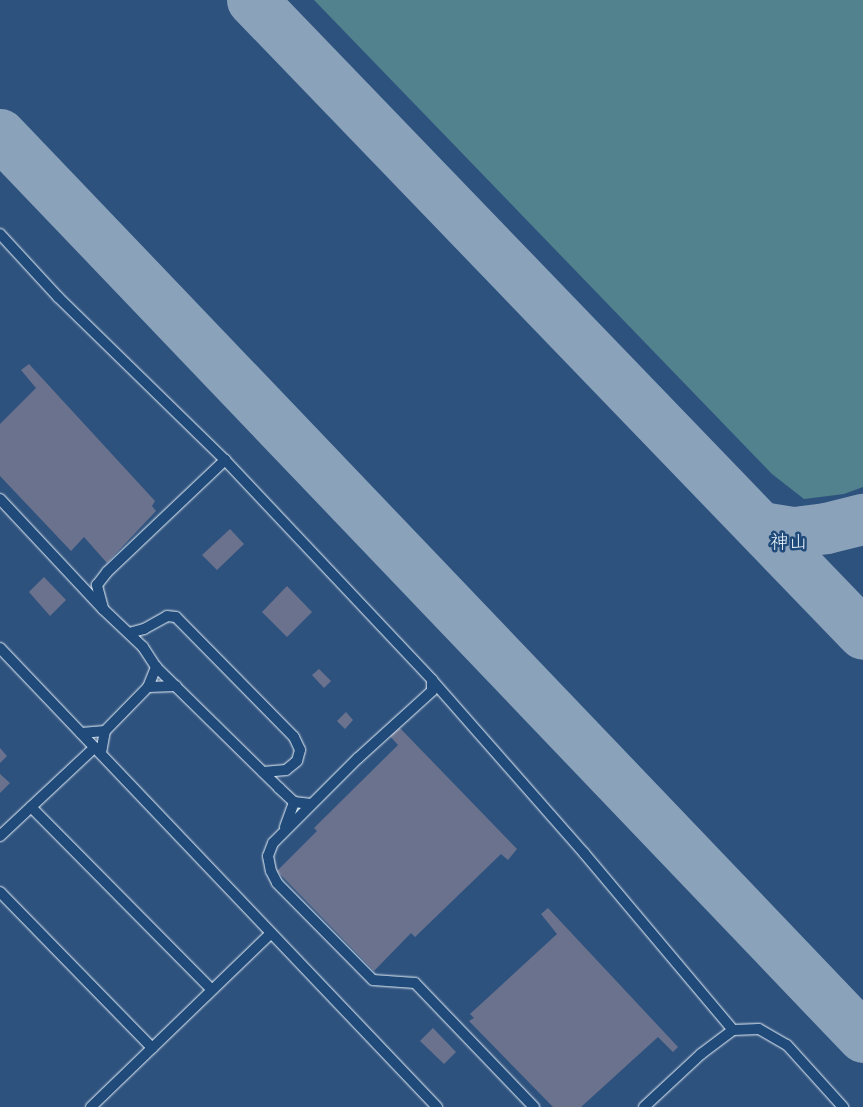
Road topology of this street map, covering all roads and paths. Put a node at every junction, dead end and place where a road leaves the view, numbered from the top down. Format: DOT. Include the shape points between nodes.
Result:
graph roads {
  1 [pos="0,234"];
  2 [pos="225,460"];
  3 [pos="0,499"];
  4 [pos="103,609"];
  5 [pos="144,629"];
  6 [pos="129,633"];
  7 [pos="143,647"];
  8 [pos="0,648"];
  9 [pos="156,667"];
  10 [pos="432,680"];
  11 [pos="176,686"];
  12 [pos="148,687"];
  13 [pos="105,731"];
  14 [pos="81,733"];
  15 [pos="98,750"];
  16 [pos="286,770"];
  17 [pos="263,772"];
  18 [pos="279,788"];
  19 [pos="294,802"];
  20 [pos="311,804"];
  21 [pos="31,807"];
  22 [pos="284,830"];
  23 [pos="0,836"];
  24 [pos="0,892"];
  25 [pos="272,933"];
  26 [pos="212,988"];
  27 [pos="734,1030"];
  28 [pos="152,1048"];
  29 [pos="91,1107"];
  30 [pos="438,1107"];
  31 [pos="534,1107"];
  32 [pos="644,1107"];
  33 [pos="843,1107"];
  1 -- 2 [label="lane" via="58,297"];
  2 -- 4 [label="lane" via="102,578 97,585"];
  2 -- 10 [label="lane"];
  3 -- 4 [label="lane"];
  4 -- 6 [label="lane"];
  5 -- 6 [label="lane"];
  5 -- 7 [label="lane"];
  5 -- 16 [label="lane" via="166,616 176,617 294,737 300,750 297,762"];
  6 -- 7 [label="lane"];
  7 -- 9 [label="lane"];
  8 -- 14 [label="lane"];
  9 -- 11 [label="lane"];
  9 -- 12 [label="lane"];
  10 -- 20 [label="lane" via="432,691"];
  10 -- 27 [label="lane"];
  11 -- 12 [label="lane"];
  11 -- 17 [label="lane"];
  12 -- 13 [label="lane"];
  13 -- 14 [label="lane"];
  13 -- 15 [label="lane"];
  14 -- 15 [label="lane"];
  15 -- 21 [label="lane"];
  15 -- 25 [label="lane"];
  16 -- 17 [label="lane"];
  16 -- 18 [label="lane"];
  17 -- 18 [label="lane"];
  18 -- 19 [label="lane"];
  19 -- 20 [label="lane"];
  19 -- 22 [label="lane"];
  20 -- 22 [label="lane"];
  21 -- 23 [label="lane"];
  21 -- 26 [label="lane"];
  22 -- 31 [label="lane" via="273,843 268,856 277,883 373,980 415,983"];
  24 -- 28 [label="lane"];
  25 -- 26 [label="lane"];
  25 -- 30 [label="lane"];
  26 -- 28 [label="lane"];
  27 -- 32 [label="lane" via="701,1054"];
  27 -- 33 [label="lane" via="759,1029 787,1045"];
  28 -- 29 [label="lane"];
}
